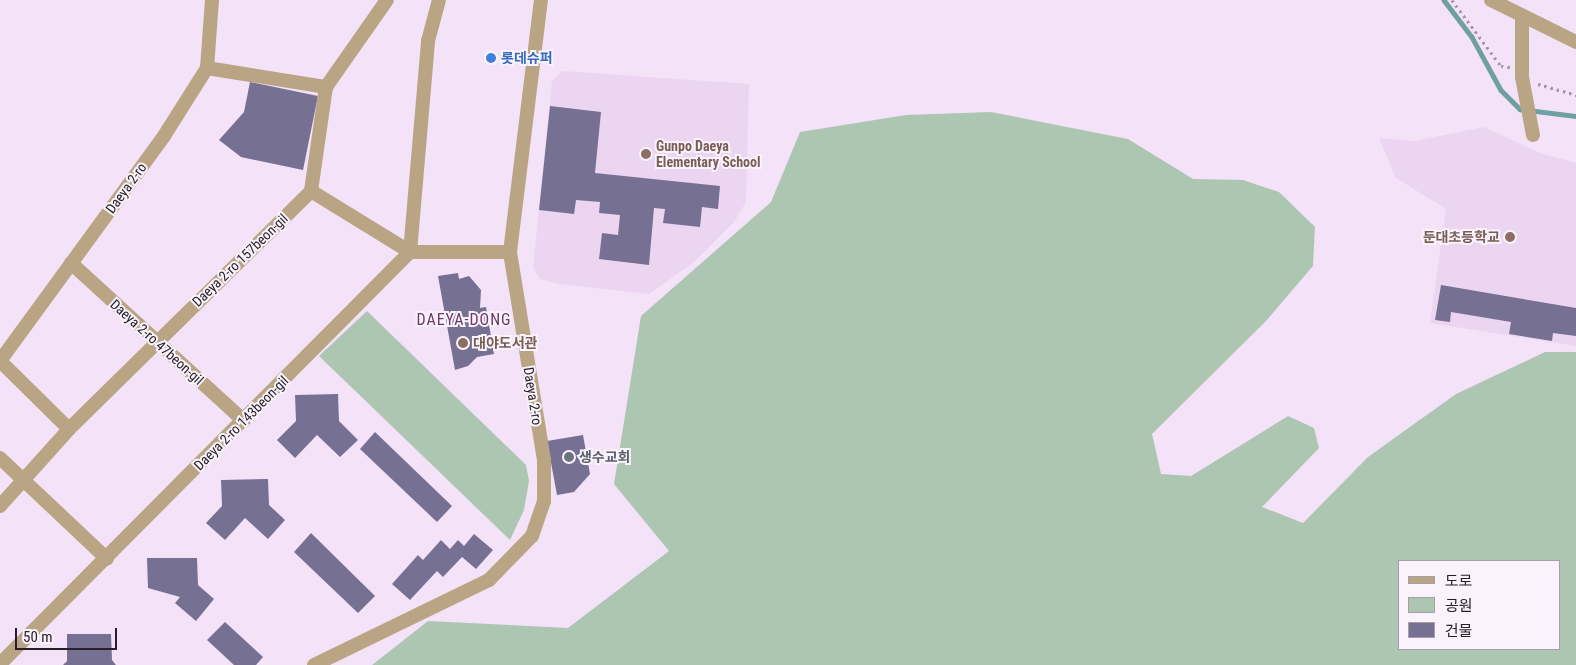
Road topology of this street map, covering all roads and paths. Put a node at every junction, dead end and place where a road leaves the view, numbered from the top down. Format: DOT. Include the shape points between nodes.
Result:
graph roads {
  1 [pos="212,0"];
  2 [pos="387,0"];
  3 [pos="439,0"];
  4 [pos="541,0"];
  5 [pos="1452,0"];
  6 [pos="1490,0"];
  7 [pos="1522,16"];
  8 [pos="1576,42"];
  9 [pos="207,68"];
  10 [pos="1522,73"];
  11 [pos="326,87"];
  12 [pos="1576,95"];
  13 [pos="1532,135"];
  14 [pos="312,190"];
  15 [pos="410,252"];
  16 [pos="510,252"];
  17 [pos="71,263"];
  18 [pos="157,342"];
  19 [pos="0,361"];
  20 [pos="244,421"];
  21 [pos="69,429"];
  22 [pos="0,458"];
  23 [pos="23,481"];
  24 [pos="0,506"];
  25 [pos="107,560"];
  26 [pos="0,664"];
  27 [pos="314,665"];
  1 -- 9 [label="street, Daeya 2-ro"];
  2 -- 11 [label="street"];
  3 -- 15 [label="street" via="428,41"];
  4 -- 16 [label="street, Daeya 2-ro"];
  5 -- 10 [label="path" via="1500,66"];
  6 -- 7 [label="street"];
  7 -- 8 [label="street"];
  7 -- 10 [label="street"];
  9 -- 11 [label="street"];
  9 -- 17 [label="street, Daeya 2-ro" via="164,136"];
  10 -- 12 [label="path" via="1544,88"];
  10 -- 13 [label="street"];
  11 -- 14 [label="street"];
  14 -- 15 [label="street"];
  14 -- 18 [label="street, Daeya 2-ro 157beon-gil"];
  15 -- 16 [label="street"];
  15 -- 20 [label="street, Daeya 2-ro 143beon-gil"];
  16 -- 27 [label="street, Daeya 2-ro" via="544,460 544,501 532,536 489,580"];
  17 -- 18 [label="street, Daeya 2-ro 47beon-gil"];
  17 -- 19 [label="street, Daeya 2-ro"];
  18 -- 20 [label="street, Daeya 2-ro 47beon-gil"];
  18 -- 21 [label="street, Daeya 2-ro 157beon-gil"];
  19 -- 21 [label="street"];
  20 -- 25 [label="street, Daeya 2-ro 143beon-gil"];
  21 -- 23 [label="street, Daeya 2-ro 157beon-gil"];
  22 -- 23 [label="street"];
  23 -- 24 [label="street, Daeya 2-ro 157beon-gil"];
  23 -- 25 [label="street"];
  25 -- 26 [label="street, Daeya 2-ro 143beon-gil"];
}
